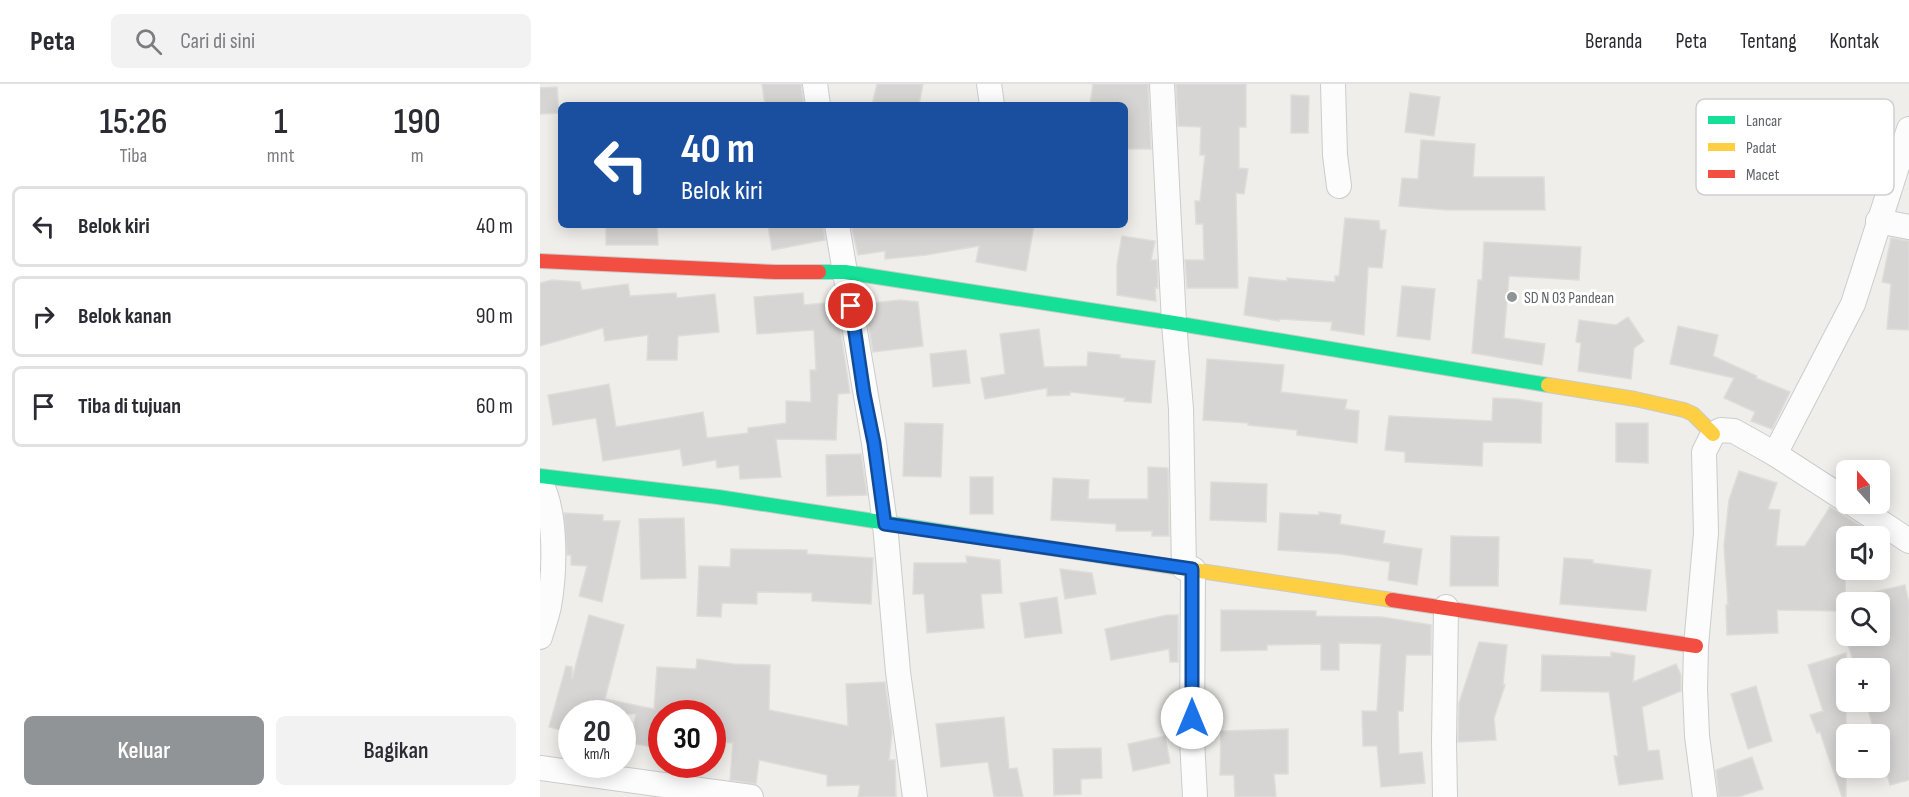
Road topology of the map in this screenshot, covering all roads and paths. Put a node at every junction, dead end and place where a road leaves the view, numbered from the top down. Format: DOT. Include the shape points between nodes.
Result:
graph roads {
  1 [pos="815,84"];
  2 [pos="989,84"];
  3 [pos="1162,84"];
  4 [pos="1333,84"];
  5 [pos="818,102"];
  6 [pos="992,102"];
  7 [pos="1909,129"];
  8 [pos="1894,174"];
  9 [pos="1339,186"];
  10 [pos="1887,195"];
  11 [pos="1878,221"];
  12 [pos="1909,227"];
  13 [pos="837,228"];
  14 [pos="540,261"];
  15 [pos="844,272"];
  16 [pos="1173,323"];
  17 [pos="1713,434"];
  18 [pos="1775,454"];
  19 [pos="540,476"];
  20 [pos="540,482"];
  21 [pos="1836,494"];
  22 [pos="1868,514"];
  23 [pos="885,524"];
  24 [pos="1909,541"];
  25 [pos="1188,568"];
  26 [pos="1446,607"];
  27 [pos="540,637"];
  28 [pos="1696,646"];
  29 [pos="540,768"];
  30 [pos="752,797"];
  31 [pos="915,797"];
  32 [pos="1195,797"];
  33 [pos="1445,797"];
  34 [pos="1705,797"];
  1 -- 5 [label="street"];
  2 -- 6 [label="street"];
  3 -- 16 [label="street"];
  4 -- 9 [label="street"];
  7 -- 8 [label="street"];
  10 -- 11 [label="street"];
  11 -- 12 [label="street"];
  11 -- 18 [label="street" via="1853,304"];
  13 -- 15 [label="street"];
  14 -- 15 [label="street"];
  15 -- 16 [label="street"];
  15 -- 23 [label="street"];
  16 -- 17 [label="street" via="1635,399 1693,414"];
  16 -- 25 [label="street"];
  17 -- 18 [label="street" via="1734,431"];
  17 -- 28 [label="street" via="1704,452 1706,533"];
  18 -- 21 [label="street"];
  19 -- 23 [label="street" via="718,497"];
  20 -- 27 [label="street" via="547,494 553,553 549,605"];
  22 -- 24 [label="street"];
  23 -- 25 [label="street"];
  23 -- 31 [label="street" via="898,672"];
  25 -- 26 [label="street"];
  25 -- 32 [label="street"];
  26 -- 28 [label="street"];
  26 -- 33 [label="street"];
  28 -- 34 [label="street" via="1697,736"];
  29 -- 30 [label="street"];
}
